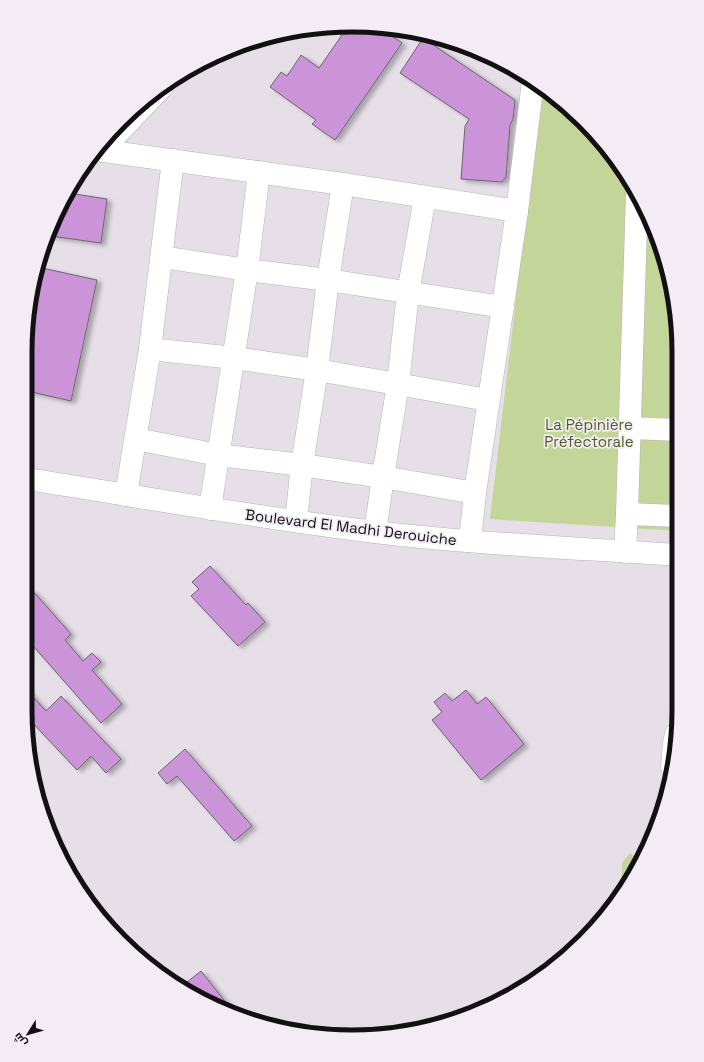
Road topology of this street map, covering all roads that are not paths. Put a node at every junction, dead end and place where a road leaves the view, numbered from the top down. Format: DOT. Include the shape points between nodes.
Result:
graph roads {
  1 [pos="532,88"];
  2 [pos="103,150"];
  3 [pos="173,160"];
  4 [pos="259,172"];
  5 [pos="342,184"];
  6 [pos="425,197"];
  7 [pos="637,206"];
  8 [pos="517,211"];
  9 [pos="162,257"];
  10 [pos="247,270"];
  11 [pos="328,280"];
  12 [pos="408,293"];
  13 [pos="503,307"];
  14 [pos="150,349"];
  15 [pos="234,358"];
  16 [pos="316,370"];
  17 [pos="398,384"];
  18 [pos="488,400"];
  19 [pos="630,428"];
  20 [pos="672,430"];
  21 [pos="136,440"];
  22 [pos="218,455"];
  23 [pos="302,465"];
  24 [pos="383,477"];
  25 [pos="32,480"];
  26 [pos="475,493"];
  27 [pos="126,495"];
  28 [pos="210,509"];
  29 [pos="628,514"];
  30 [pos="672,516"];
  31 [pos="296,521"];
  32 [pos="376,532"];
  33 [pos="470,541"];
  34 [pos="625,552"];
  35 [pos="672,555"];
  1 -- 8 [label="street"];
  2 -- 3 [label="street"];
  3 -- 4 [label="street"];
  3 -- 9 [label="street"];
  4 -- 5 [label="street"];
  4 -- 10 [label="street"];
  5 -- 6 [label="street"];
  5 -- 11 [label="street"];
  6 -- 8 [label="street"];
  6 -- 12 [label="street"];
  7 -- 19 [label="street"];
  8 -- 13 [label="street"];
  9 -- 10 [label="street"];
  9 -- 14 [label="street"];
  10 -- 11 [label="street"];
  10 -- 15 [label="street"];
  11 -- 12 [label="street"];
  11 -- 16 [label="street"];
  12 -- 13 [label="street"];
  12 -- 17 [label="street"];
  13 -- 18 [label="street"];
  14 -- 15 [label="street"];
  14 -- 21 [label="street"];
  15 -- 16 [label="street"];
  15 -- 22 [label="street"];
  16 -- 17 [label="street"];
  16 -- 23 [label="street"];
  17 -- 18 [label="street"];
  17 -- 24 [label="street"];
  18 -- 26 [label="street"];
  19 -- 20 [label="street"];
  19 -- 29 [label="street"];
  21 -- 22 [label="street"];
  21 -- 27 [label="street"];
  22 -- 23 [label="street"];
  22 -- 28 [label="street"];
  23 -- 24 [label="street"];
  23 -- 31 [label="street"];
  24 -- 26 [label="street"];
  24 -- 32 [label="street"];
  25 -- 27 [label="street, Boulevard El Madhi Derouiche"];
  26 -- 33 [label="street"];
  27 -- 28 [label="street, Boulevard El Madhi Derouiche"];
  28 -- 31 [label="street, Boulevard El Madhi Derouiche"];
  29 -- 30 [label="street"];
  29 -- 34 [label="street"];
  31 -- 32 [label="street, Boulevard El Madhi Derouiche"];
  32 -- 33 [label="street, Boulevard El Madhi Derouiche"];
  33 -- 34 [label="street, Boulevard El Madhi Derouiche"];
  34 -- 35 [label="street, Boulevard El Madhi Derouiche"];
}
